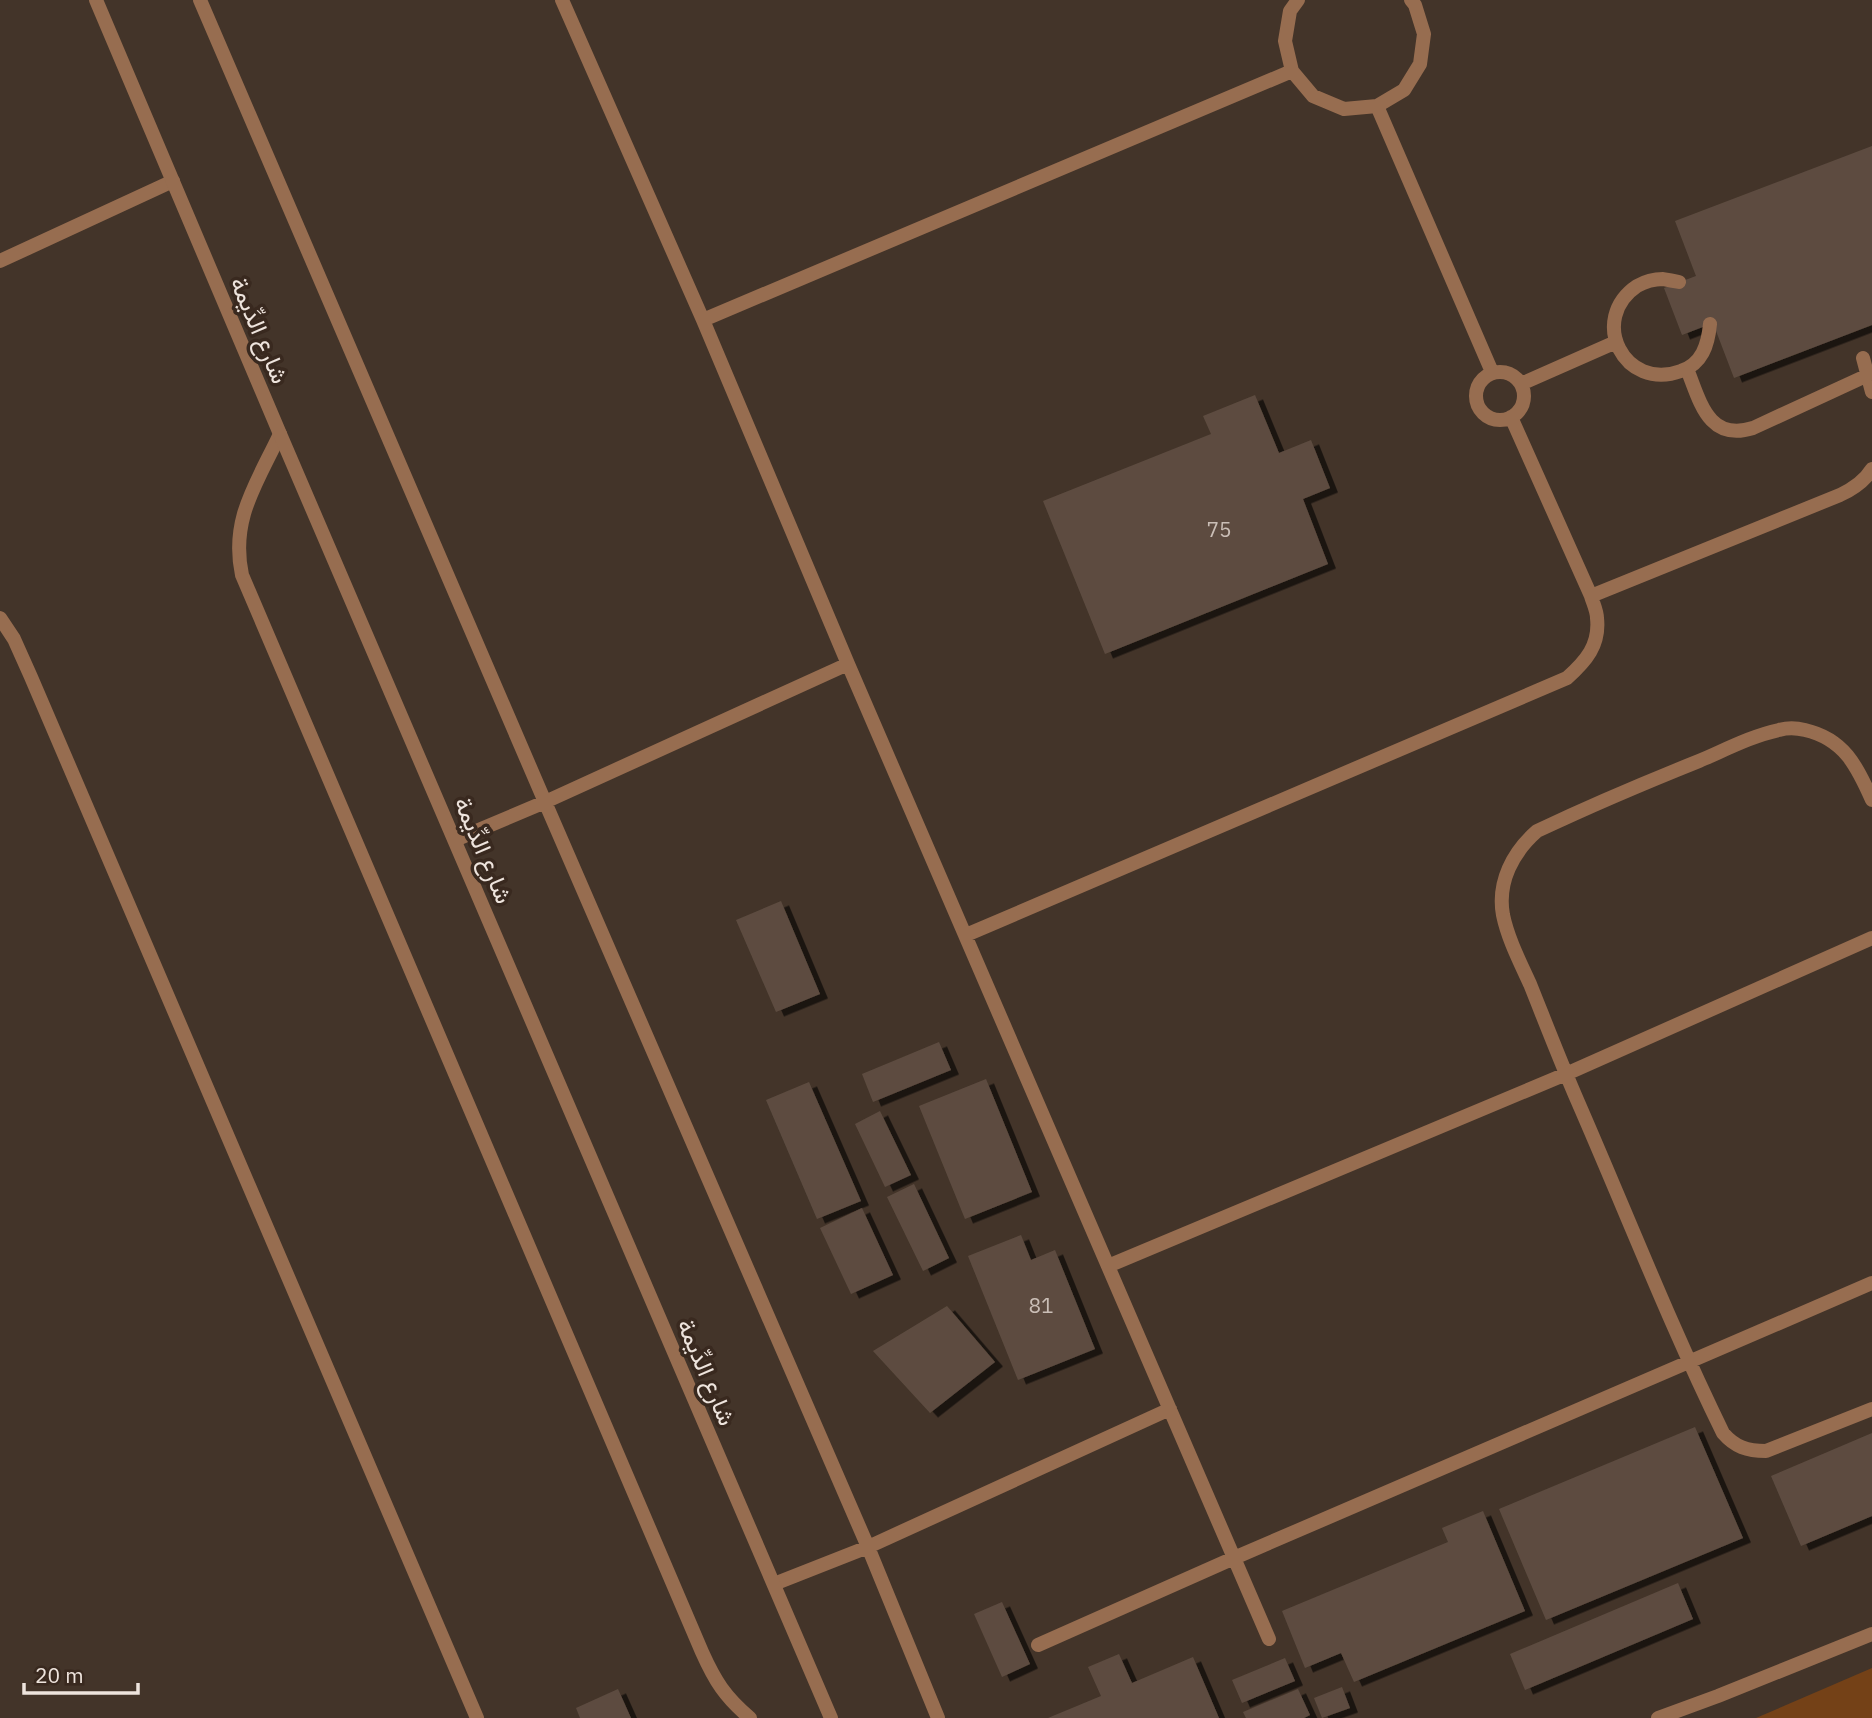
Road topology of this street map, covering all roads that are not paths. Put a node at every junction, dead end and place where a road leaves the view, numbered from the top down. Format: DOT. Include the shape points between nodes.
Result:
graph roads {
  1 [pos="96,0"];
  2 [pos="200,0"];
  3 [pos="562,0"];
  4 [pos="1298,0"];
  5 [pos="1411,0"];
  6 [pos="1292,71"];
  7 [pos="1377,106"];
  8 [pos="173,181"];
  9 [pos="0,261"];
  10 [pos="1679,282"];
  11 [pos="703,320"];
  12 [pos="1710,324"];
  13 [pos="1616,342"];
  14 [pos="1863,358"];
  15 [pos="1687,369"];
  16 [pos="1492,372"];
  17 [pos="1868,375"];
  18 [pos="1521,384"];
  19 [pos="1872,392"];
  20 [pos="1511,417"];
  21 [pos="279,434"];
  22 [pos="1872,469"];
  23 [pos="1591,596"];
  24 [pos="0,618"];
  25 [pos="848,664"];
  26 [pos="1872,800"];
  27 [pos="545,802"];
  28 [pos="455,840"];
  29 [pos="966,935"];
  30 [pos="1872,938"];
  31 [pos="1566,1073"];
  32 [pos="1108,1266"];
  33 [pos="1872,1283"];
  34 [pos="1690,1362"];
  35 [pos="1170,1409"];
  36 [pos="1872,1409"];
  37 [pos="868,1547"];
  38 [pos="1234,1558"];
  39 [pos="774,1584"];
  40 [pos="1872,1634"];
  41 [pos="1269,1639"];
  42 [pos="1038,1645"];
  43 [pos="477,1718"];
  44 [pos="750,1718"];
  45 [pos="831,1718"];
  46 [pos="938,1718"];
  47 [pos="1658,1718"];
  1 -- 8 [label="street, شارع الدِّيمة"];
  2 -- 27 [label="street"];
  3 -- 11 [label="street"];
  4 -- 6 [label="street" via="1290,11 1285,41"];
  5 -- 7 [label="street" via="1424,34 1420,64 1404,90"];
  6 -- 7 [label="street" via="1313,96 1334,105 1344,109"];
  6 -- 11 [label="street"];
  7 -- 16 [label="street"];
  8 -- 9 [label="street"];
  8 -- 21 [label="street, شارع الدِّيمة"];
  10 -- 13 [label="street" via="1643,282 1628,292 1618,307"];
  11 -- 25 [label="street"];
  12 -- 15 [label="street" via="1700,357"];
  13 -- 15 [label="street" via="1637,369 1653,375"];
  13 -- 18 [label="street"];
  14 -- 17 [label="street"];
  15 -- 17 [label="street" via="1710,419 1719,427 1742,432"];
  16 -- 18 [label="street" via="1510,374"];
  16 -- 20 [label="street" via="1476,392 1479,409 1493,419"];
  17 -- 19 [label="street"];
  18 -- 20 [label="street" via="1523,404"];
  20 -- 23 [label="street"];
  21 -- 28 [label="street, شارع الدِّيمة"];
  21 -- 44 [label="street" via="240,526 238,559 247,590 706,1661 733,1704"];
  22 -- 23 [label="street" via="1847,492"];
  23 -- 29 [label="street" via="1597,618 1596,641 1585,662 1567,678"];
  24 -- 43 [label="street" via="31,677"];
  25 -- 27 [label="street"];
  25 -- 29 [label="street"];
  26 -- 31 [label="street" via="1854,762 1840,746 1802,729 1781,729 1537,831 1523,843 1502,888 1503,914"];
  27 -- 28 [label="street"];
  27 -- 37 [label="street"];
  28 -- 39 [label="street, شارع الدِّيمة"];
  29 -- 32 [label="street"];
  30 -- 31 [label="street"];
  31 -- 32 [label="street"];
  31 -- 34 [label="street"];
  32 -- 35 [label="street"];
  33 -- 34 [label="street"];
  34 -- 36 [label="street" via="1723,1433 1741,1448 1766,1451"];
  34 -- 38 [label="street"];
  35 -- 37 [label="street"];
  35 -- 38 [label="street"];
  37 -- 39 [label="street"];
  37 -- 46 [label="street"];
  38 -- 41 [label="street"];
  38 -- 42 [label="street"];
  39 -- 45 [label="street, شارع الدِّيمة"];
  40 -- 47 [label="street"];
}
